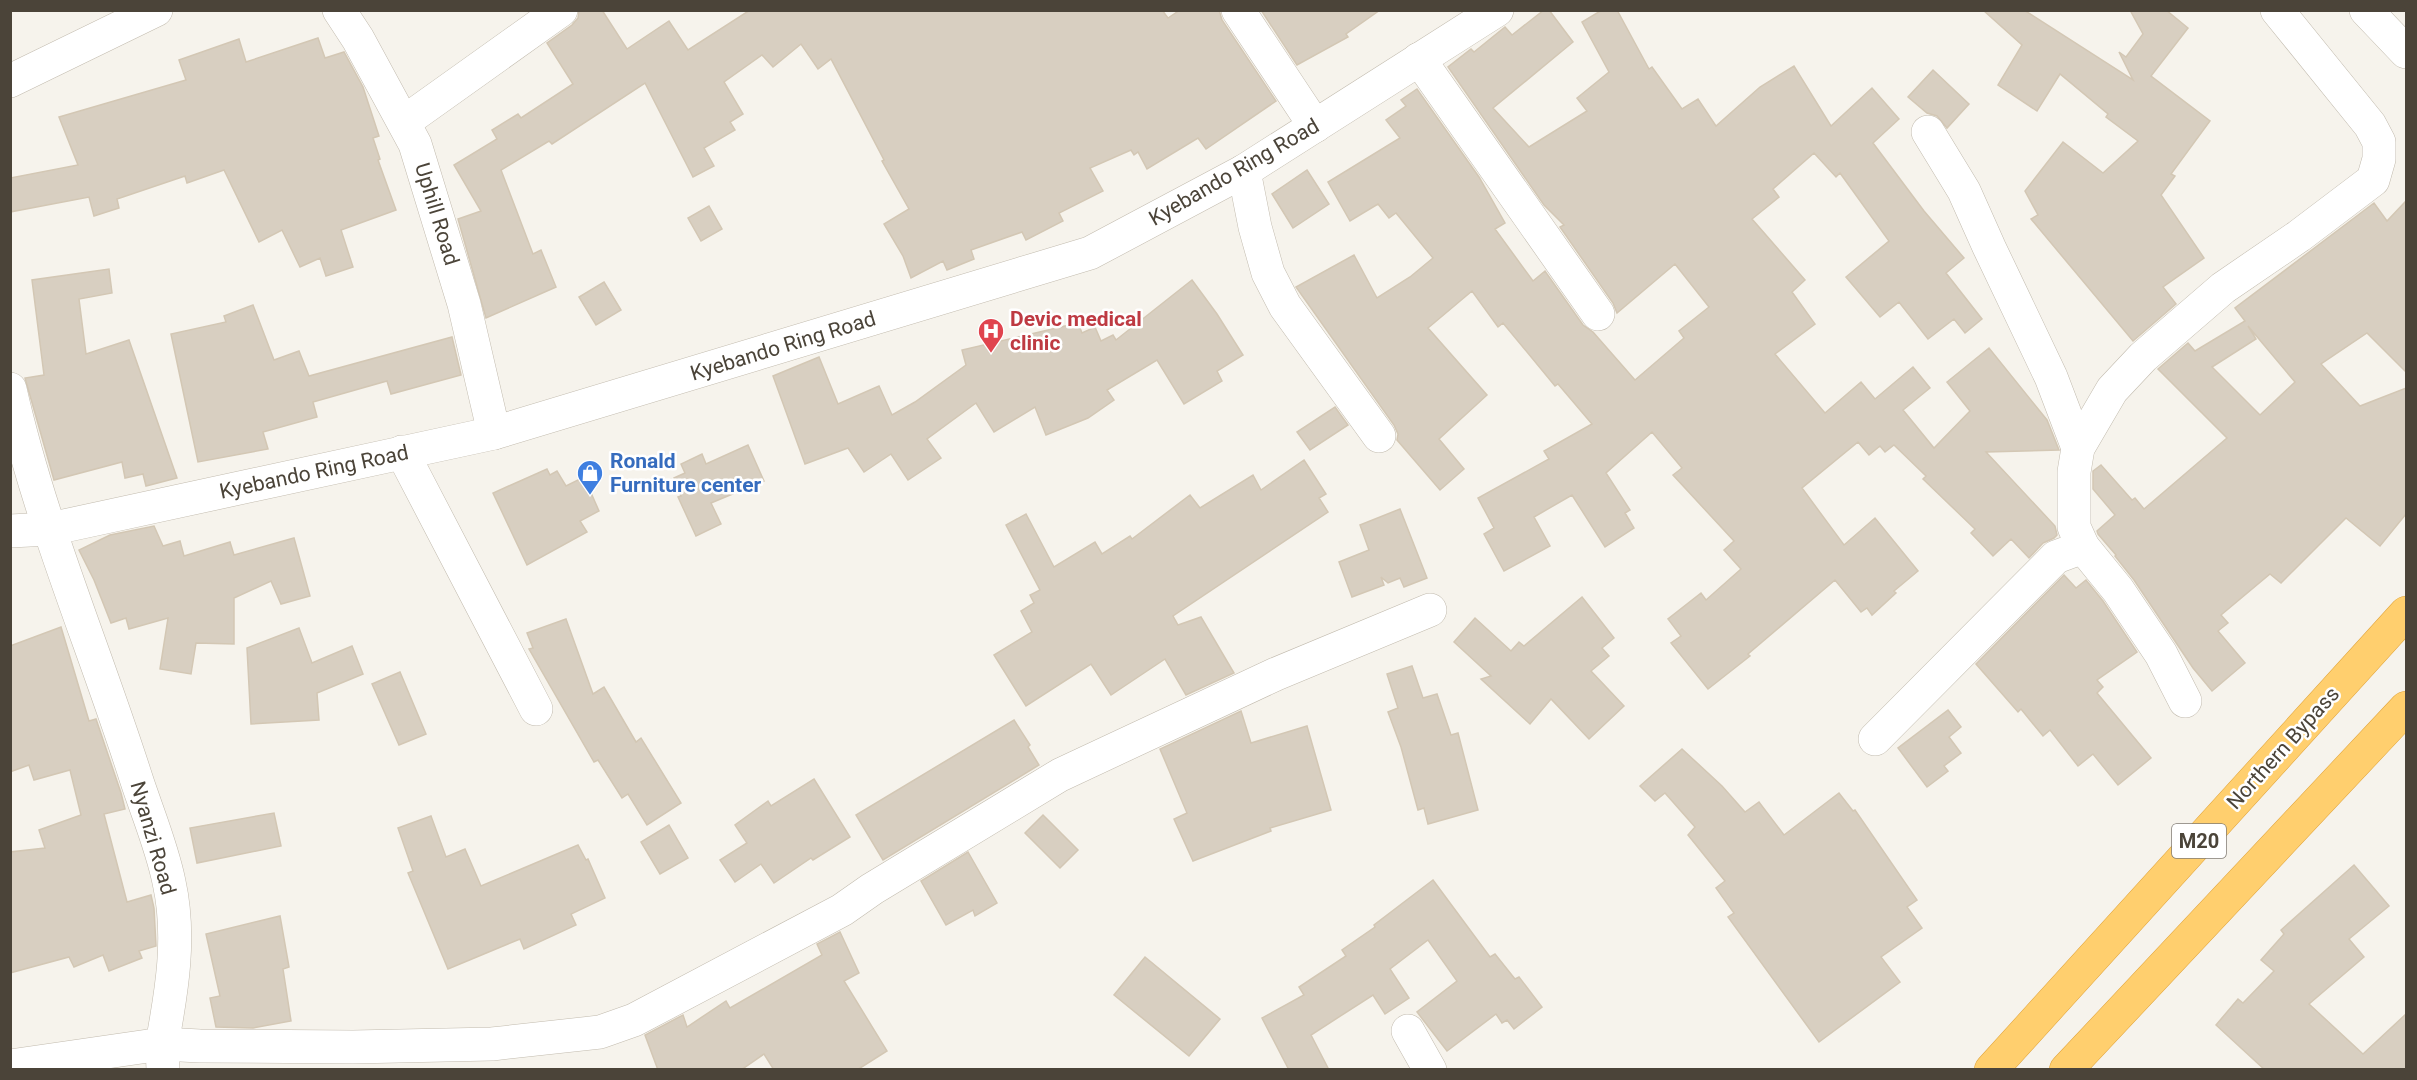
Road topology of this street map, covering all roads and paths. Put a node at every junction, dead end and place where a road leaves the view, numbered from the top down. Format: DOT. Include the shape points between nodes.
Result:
graph roads {
  1 [pos="156,10"];
  2 [pos="339,10"];
  3 [pos="561,10"];
  4 [pos="1238,10"];
  5 [pos="1497,10"];
  6 [pos="2277,10"];
  7 [pos="2366,10"];
  8 [pos="2406,52"];
  9 [pos="1419,59"];
  10 [pos="10,81"];
  11 [pos="404,122"];
  12 [pos="1316,126"];
  13 [pos="1928,132"];
  14 [pos="1244,171"];
  15 [pos="1598,314"];
  16 [pos="10,389"];
  17 [pos="494,433"];
  18 [pos="1379,435"];
  19 [pos="2078,448"];
  20 [pos="402,452"];
  21 [pos="50,529"];
  22 [pos="10,531"];
  23 [pos="2083,547"];
  24 [pos="1431,610"];
  25 [pos="2406,613"];
  26 [pos="2185,701"];
  27 [pos="2406,708"];
  28 [pos="536,709"];
  29 [pos="1875,739"];
  30 [pos="1408,1031"];
  31 [pos="163,1057"];
  32 [pos="10,1066"];
  33 [pos="1430,1070"];
  34 [pos="1991,1070"];
  35 [pos="2066,1070"];
  1 -- 10 [label="street"];
  2 -- 11 [label="street, Uphill Road"];
  3 -- 11 [label="street"];
  4 -- 12 [label="street"];
  5 -- 9 [label="street, Kyebando Ring Road"];
  6 -- 19 [label="street" via="2370,125 2379,142 2373,180 2223,288 2143,357 2112,390"];
  7 -- 8 [label="street"];
  9 -- 12 [label="street, Kyebando Ring Road"];
  9 -- 15 [label="street"];
  11 -- 17 [label="street, Uphill Road" via="415,144 464,304"];
  12 -- 14 [label="street, Kyebando Ring Road"];
  13 -- 19 [label="street" via="1964,190 2051,377"];
  14 -- 17 [label="street, Kyebando Ring Road" via="1090,253"];
  14 -- 18 [label="street" via="1268,273 1285,306"];
  16 -- 21 [label="street, Nyanzi Road"];
  17 -- 20 [label="street, Kyebando Ring Road"];
  19 -- 23 [label="street" via="2074,527"];
  20 -- 21 [label="street, Kyebando Ring Road"];
  20 -- 28 [label="street"];
  21 -- 22 [label="street, Kyebando Ring Road"];
  21 -- 31 [label="street, Nyanzi Road" via="169,882 175,939 174,985"];
  23 -- 26 [label="street" via="2161,654"];
  23 -- 29 [label="street" via="2056,557"];
  24 -- 31 [label="street" via="1276,674 1060,775 842,910 634,1020 600,1032 492,1044"];
  25 -- 34 [label="highway, Northern Bypass / M20"];
  27 -- 35 [label="highway, M20"];
  30 -- 33 [label="street"];
  31 -- 32 [label="street"];
}
